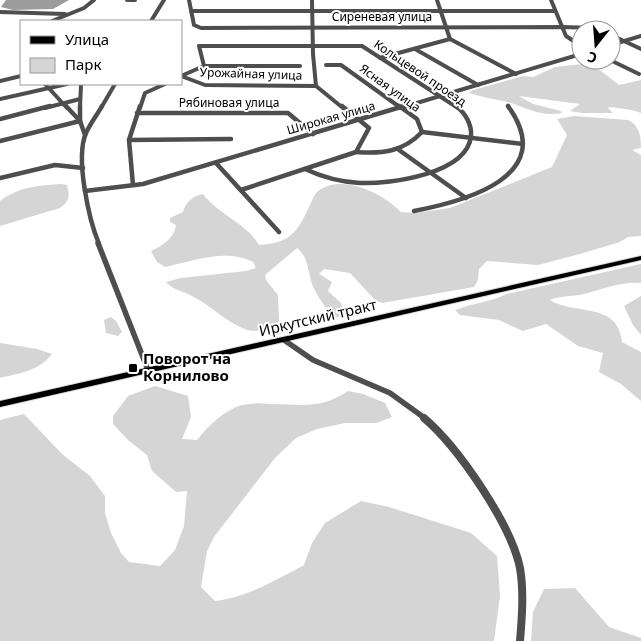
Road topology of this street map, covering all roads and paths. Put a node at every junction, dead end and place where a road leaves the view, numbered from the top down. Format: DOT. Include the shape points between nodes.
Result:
graph roads {
  1 [pos="94,0"];
  2 [pos="126,0"];
  3 [pos="135,0"];
  4 [pos="164,0"];
  5 [pos="189,0"];
  6 [pos="312,0"];
  7 [pos="437,0"];
  8 [pos="551,0"];
  9 [pos="190,11"];
  10 [pos="312,11"];
  11 [pos="440,11"];
  12 [pos="555,11"];
  13 [pos="0,12"];
  14 [pos="65,14"];
  15 [pos="54,20"];
  16 [pos="152,20"];
  17 [pos="312,27"];
  18 [pos="446,27"];
  19 [pos="562,27"];
  20 [pos="571,28"];
  21 [pos="641,36"];
  22 [pos="571,39"];
  23 [pos="450,40"];
  24 [pos="621,40"];
  25 [pos="624,41"];
  26 [pos="621,42"];
  27 [pos="314,46"];
  28 [pos="415,49"];
  29 [pos="641,49"];
  30 [pos="571,57"];
  31 [pos="380,58"];
  32 [pos="621,65"];
  33 [pos="204,66"];
  34 [pos="300,66"];
  35 [pos="326,66"];
  36 [pos="516,74"];
  37 [pos="639,74"];
  38 [pos="20,76"];
  39 [pos="182,76"];
  40 [pos="182,76"];
  41 [pos="0,81"];
  42 [pos="82,85"];
  43 [pos="114,85"];
  44 [pos="163,85"];
  45 [pos="478,85"];
  46 [pos="47,86"];
  47 [pos="316,86"];
  48 [pos="441,96"];
  49 [pos="0,99"];
  50 [pos="80,99"];
  51 [pos="63,103"];
  52 [pos="508,106"];
  53 [pos="404,107"];
  54 [pos="138,113"];
  55 [pos="0,119"];
  56 [pos="80,120"];
  57 [pos="361,120"];
  58 [pos="422,132"];
  59 [pos="313,134"];
  60 [pos="85,135"];
  61 [pos="471,138"];
  62 [pos="231,139"];
  63 [pos="129,140"];
  64 [pos="0,141"];
  65 [pos="523,144"];
  66 [pos="399,150"];
  67 [pos="356,152"];
  68 [pos="216,163"];
  69 [pos="83,168"];
  70 [pos="305,169"];
  71 [pos="430,172"];
  72 [pos="0,178"];
  73 [pos="133,185"];
  74 [pos="241,190"];
  75 [pos="85,191"];
  76 [pos="466,198"];
  77 [pos="414,211"];
  78 [pos="279,232"];
  79 [pos="641,258"];
  80 [pos="284,340"];
  81 [pos="148,370"];
  82 [pos="0,404"];
  83 [pos="520,641"];
  1 -- 14 [label="street" via="84,8"];
  2 -- 3 [label="street"];
  4 -- 16 [label="street"];
  5 -- 9 [label="street"];
  6 -- 10 [label="street"];
  7 -- 11 [label="street"];
  8 -- 12 [label="street"];
  9 -- 10 [label="street"];
  9 -- 17 [label="street, Сиреневая улица" via="194,25 201,28"];
  10 -- 11 [label="street"];
  10 -- 17 [label="street"];
  11 -- 12 [label="street"];
  11 -- 18 [label="street"];
  12 -- 19 [label="street"];
  13 -- 14 [label="street"];
  14 -- 15 [label="street"];
  17 -- 18 [label="street, Сиреневая улица"];
  17 -- 27 [label="street"];
  18 -- 19 [label="street, Сиреневая улица"];
  18 -- 23 [label="street"];
  19 -- 20 [label="street, Сиреневая улица"];
  19 -- 22 [label="street"];
  21 -- 25 [label="street"];
  23 -- 28 [label="street"];
  23 -- 36 [label="street"];
  24 -- 25 [label="street"];
  25 -- 26 [label="street"];
  25 -- 29 [label="street"];
  27 -- 31 [label="street, Кольцевой проезд" via="362,46"];
  27 -- 33 [label="street, Кольцевой проезд" via="199,46"];
  27 -- 47 [label="street" via="312,66"];
  28 -- 31 [label="street"];
  28 -- 45 [label="street"];
  30 -- 36 [label="street, Широкая улица"];
  31 -- 48 [label="street, Кольцевой проезд"];
  32 -- 37 [label="street"];
  33 -- 34 [label="street"];
  33 -- 39 [label="street"];
  35 -- 53 [label="street, Ясная улица" via="341,65"];
  36 -- 45 [label="street, Широкая улица"];
  38 -- 41 [label="street"];
  40 -- 47 [label="street, Урожайная улица" via="205,85"];
  42 -- 50 [label="street"];
  43 -- 60 [label="street"];
  44 -- 54 [label="street" via="145,93"];
  45 -- 48 [label="street, Широкая улица"];
  46 -- 49 [label="street"];
  46 -- 51 [label="street"];
  47 -- 57 [label="street, Урожайная улица"];
  48 -- 53 [label="street, Широкая улица"];
  48 -- 61 [label="street, Кольцевой проезд" via="468,120"];
  50 -- 51 [label="street"];
  50 -- 56 [label="street"];
  51 -- 55 [label="street"];
  51 -- 56 [label="street"];
  52 -- 65 [label="street" via="520,126"];
  53 -- 57 [label="street, Широкая улица"];
  53 -- 58 [label="street, Ясная улица" via="417,119"];
  54 -- 59 [label="street, Рябиновая улица" via="288,113"];
  54 -- 63 [label="street"];
  56 -- 60 [label="street"];
  56 -- 64 [label="street"];
  57 -- 59 [label="street, Широкая улица"];
  57 -- 67 [label="street" via="369,128"];
  58 -- 61 [label="street"];
  58 -- 66 [label="street, Ясная улица" via="414,142"];
  59 -- 68 [label="street, Широкая улица"];
  60 -- 69 [label="street"];
  61 -- 65 [label="street"];
  61 -- 71 [label="street" via="470,146 459,157"];
  62 -- 63 [label="street"];
  63 -- 73 [label="street"];
  65 -- 76 [label="street" via="521,156 504,178"];
  66 -- 67 [label="street, Ясная улица" via="378,154"];
  66 -- 71 [label="street"];
  67 -- 70 [label="street"];
  68 -- 73 [label="street, Широкая улица"];
  68 -- 74 [label="street"];
  69 -- 72 [label="street" via="55,165"];
  69 -- 75 [label="street"];
  70 -- 71 [label="street" via="334,179 360,183 395,181"];
  70 -- 74 [label="street"];
  71 -- 76 [label="street"];
  73 -- 75 [label="street, Широкая улица"];
  74 -- 78 [label="street"];
  75 -- 81 [label="street" via="93,230"];
  76 -- 77 [label="street"];
  79 -- 80 [label="main road, Иркутский тракт"];
  80 -- 81 [label="main road, Иркутский тракт"];
  80 -- 83 [label="street" via="297,352 395,396 445,439 502,520 518,558 522,610"];
  81 -- 82 [label="main road, Иркутский тракт"];
}
